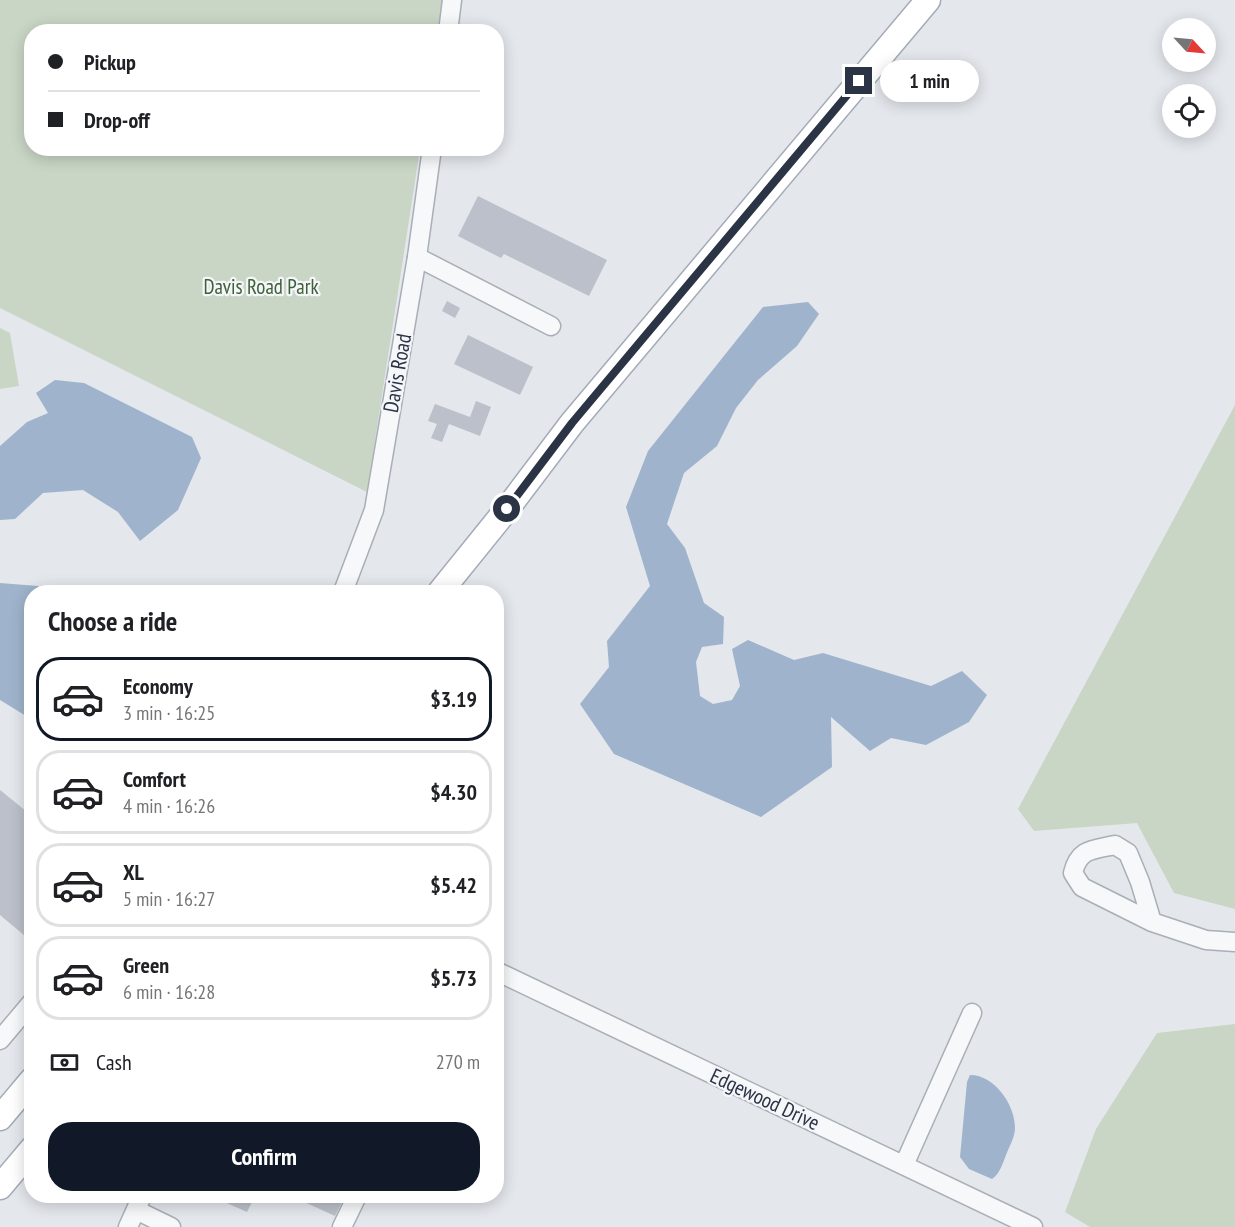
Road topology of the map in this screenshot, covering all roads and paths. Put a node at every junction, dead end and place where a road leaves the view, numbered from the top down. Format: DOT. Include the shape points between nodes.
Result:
graph roads {
  1 [pos="452,0"];
  2 [pos="928,0"];
  3 [pos="449,24"];
  4 [pos="431,156"];
  5 [pos="417,256"];
  6 [pos="551,326"];
  7 [pos="346,585"];
  8 [pos="447,585"];
  9 [pos="1152,922"];
  10 [pos="1235,942"];
  11 [pos="504,975"];
  12 [pos="24,1012"];
  13 [pos="972,1013"];
  14 [pos="0,1040"];
  15 [pos="24,1090"];
  16 [pos="0,1118"];
  17 [pos="24,1158"];
  18 [pos="904,1165"];
  19 [pos="0,1187"];
  20 [pos="139,1203"];
  21 [pos="354,1203"];
  22 [pos="128,1227"];
  23 [pos="171,1227"];
  24 [pos="342,1227"];
  25 [pos="1034,1227"];
  1 -- 3 [label="street"];
  2 -- 8 [label="main road" via="572,423"];
  4 -- 5 [label="street, Davis Road"];
  5 -- 6 [label="street"];
  5 -- 7 [label="street, Davis Road" via="374,510"];
  9 -- 9 [label="street" via="1082,887 1073,873 1076,861 1085,852 1115,845 1128,853"];
  9 -- 10 [label="street" via="1206,940"];
  11 -- 18 [label="street, Edgewood Drive"];
  12 -- 14 [label="street"];
  13 -- 18 [label="street"];
  15 -- 16 [label="main road"];
  17 -- 19 [label="main road"];
  18 -- 25 [label="street, Edgewood Drive"];
  20 -- 22 [label="street"];
  20 -- 23 [label="street"];
  21 -- 24 [label="street"];
}
